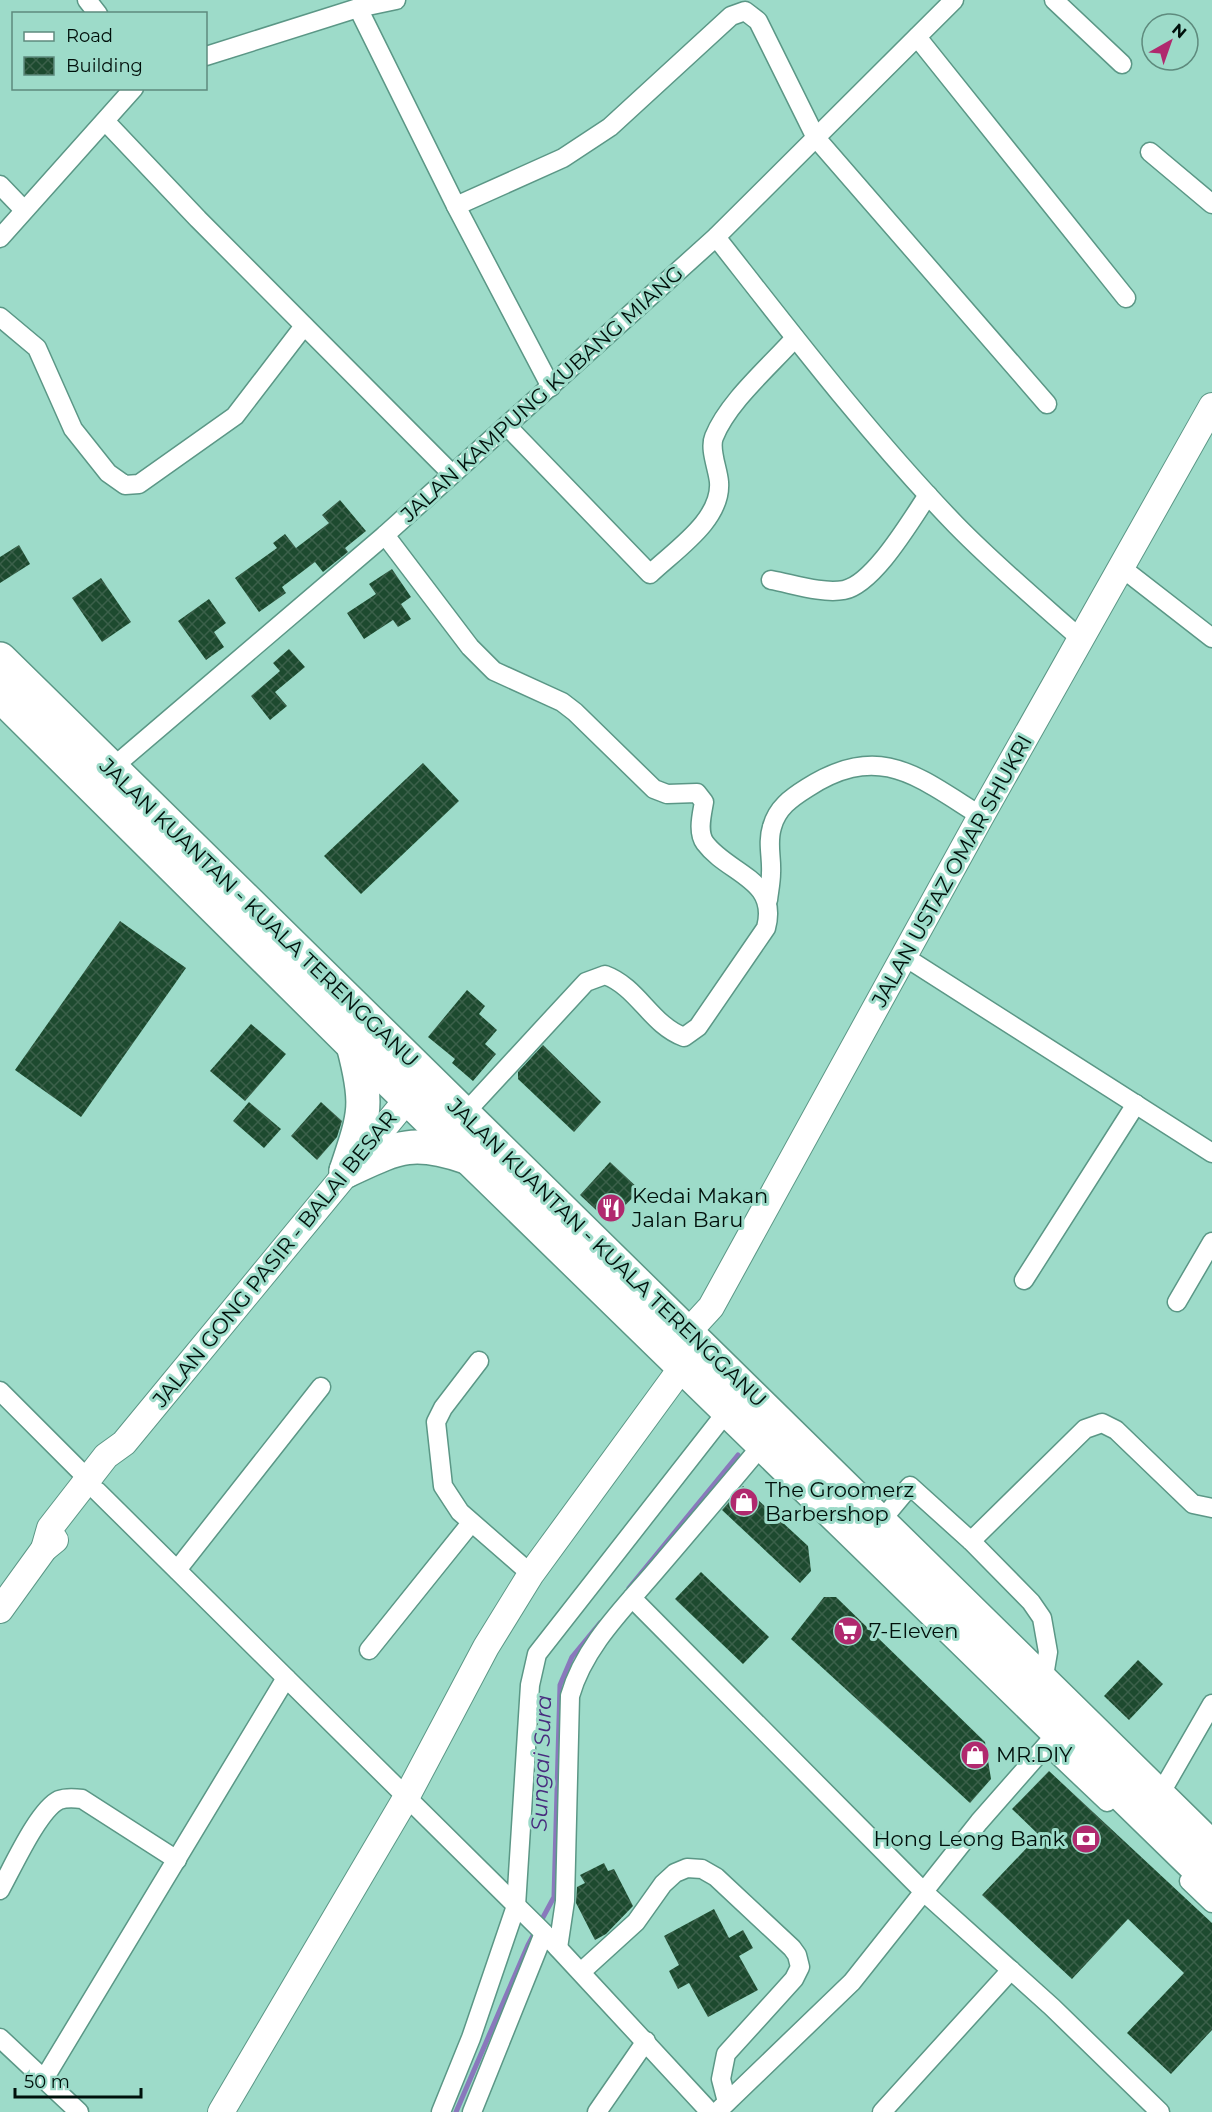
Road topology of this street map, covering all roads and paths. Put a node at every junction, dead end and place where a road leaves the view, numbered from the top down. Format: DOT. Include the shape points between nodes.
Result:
graph roads {
  1 [pos="87,0"];
  2 [pos="396,0"];
  3 [pos="954,0"];
  4 [pos="1054,0"];
  5 [pos="743,6"];
  6 [pos="358,8"];
  7 [pos="96,12"];
  8 [pos="917,37"];
  9 [pos="207,56"];
  10 [pos="1122,64"];
  11 [pos="132,90"];
  12 [pos="106,122"];
  13 [pos="816,138"];
  14 [pos="1150,152"];
  15 [pos="0,185"];
  16 [pos="1212,204"];
  17 [pos="456,206"];
  18 [pos="24,210"];
  19 [pos="716,237"];
  20 [pos="0,238"];
  21 [pos="1126,298"];
  22 [pos="0,317"];
  23 [pos="304,326"];
  24 [pos="795,338"];
  25 [pos="551,387"];
  26 [pos="1047,404"];
  27 [pos="1212,406"];
  28 [pos="507,426"];
  29 [pos="452,474"];
  30 [pos="928,495"];
  31 [pos="385,535"];
  32 [pos="1122,568"];
  33 [pos="771,580"];
  34 [pos="1212,638"];
  35 [pos="1081,639"];
  36 [pos="0,659"];
  37 [pos="0,695"];
  38 [pos="112,768"];
  39 [pos="981,816"];
  40 [pos="768,900"];
  41 [pos="905,957"];
  42 [pos="353,1046"];
  43 [pos="416,1087"];
  44 [pos="1136,1104"];
  45 [pos="465,1113"];
  46 [pos="1212,1153"];
  47 [pos="472,1159"];
  48 [pos="346,1172"];
  49 [pos="1212,1242"];
  50 [pos="1024,1280"];
  51 [pos="1177,1302"];
  52 [pos="688,1332"];
  53 [pos="479,1361"];
  54 [pos="683,1366"];
  55 [pos="321,1387"];
  56 [pos="0,1392"];
  57 [pos="728,1410"];
  58 [pos="762,1445"];
  59 [pos="93,1485"];
  60 [pos="1212,1508"];
  61 [pos="880,1522"];
  62 [pos="471,1523"];
  63 [pos="971,1541"];
  64 [pos="177,1570"];
  65 [pos="531,1574"];
  66 [pos="632,1598"];
  67 [pos="0,1610"];
  68 [pos="369,1650"];
  69 [pos="286,1678"];
  70 [pos="1043,1682"];
  71 [pos="1212,1704"];
  72 [pos="1052,1738"];
  73 [pos="1159,1796"];
  74 [pos="406,1798"];
  75 [pos="1206,1836"];
  76 [pos="177,1860"];
  77 [pos="1212,1882"];
  78 [pos="0,1890"];
  79 [pos="925,1893"];
  80 [pos="1212,1903"];
  81 [pos="520,1910"];
  82 [pos="543,1932"];
  83 [pos="558,1948"];
  84 [pos="1011,1970"];
  85 [pos="581,1972"];
  86 [pos="0,2038"];
  87 [pos="646,2042"];
  88 [pos="44,2079"];
  89 [pos="722,2107"];
  90 [pos="893,2108"];
  91 [pos="79,2112"];
  92 [pos="221,2112"];
  93 [pos="441,2112"];
  94 [pos="472,2112"];
  95 [pos="597,2112"];
  96 [pos="710,2112"];
  97 [pos="1160,2112"];
  1 -- 7 [label="street"];
  2 -- 6 [label="street"];
  3 -- 8 [label="street, JALAN KAMPUNG KUBANG MIANG"];
  4 -- 10 [label="street"];
  5 -- 13 [label="street" via="758,21"];
  5 -- 17 [label="street" via="610,127 563,158"];
  6 -- 9 [label="street"];
  6 -- 17 [label="street"];
  8 -- 13 [label="street, JALAN KAMPUNG KUBANG MIANG"];
  8 -- 21 [label="street"];
  11 -- 12 [label="street"];
  12 -- 18 [label="street"];
  12 -- 23 [label="street"];
  13 -- 19 [label="street, JALAN KAMPUNG KUBANG MIANG"];
  13 -- 26 [label="street"];
  14 -- 16 [label="street"];
  15 -- 18 [label="street"];
  17 -- 25 [label="street"];
  18 -- 20 [label="street"];
  19 -- 24 [label="street"];
  19 -- 25 [label="street, JALAN KAMPUNG KUBANG MIANG"];
  22 -- 23 [label="street" via="38,348 73,429 108,473 125,485 139,484 235,416"];
  23 -- 29 [label="street"];
  24 -- 28 [label="street" via="725,416 712,440 720,483 718,503 706,521 650,574"];
  24 -- 30 [label="street"];
  25 -- 28 [label="street, JALAN KAMPUNG KUBANG MIANG"];
  27 -- 32 [label="street, JALAN USTAZ OMAR SHUKRI"];
  28 -- 29 [label="street, JALAN KAMPUNG KUBANG MIANG"];
  29 -- 31 [label="street, JALAN KAMPUNG KUBANG MIANG"];
  30 -- 33 [label="street" via="886,554 855,586 829,590"];
  30 -- 35 [label="street" via="986,556"];
  31 -- 38 [label="street, JALAN KAMPUNG KUBANG MIANG"];
  31 -- 40 [label="street" via="470,647 494,671 562,702 654,789 667,794 697,794 704,802 701,831 705,843"];
  32 -- 34 [label="street"];
  32 -- 35 [label="street, JALAN USTAZ OMAR SHUKRI"];
  35 -- 39 [label="street, JALAN USTAZ OMAR SHUKRI"];
  36 -- 38 [label="highway, JALAN KUANTAN - KUALA TERENGGANU"];
  37 -- 42 [label="highway, JALAN KUANTAN - KUALA TERENGGANU"];
  38 -- 43 [label="highway, JALAN KUANTAN - KUALA TERENGGANU"];
  39 -- 40 [label="street" via="908,771 847,767 789,800 778,812 769,846 772,871"];
  39 -- 41 [label="street, JALAN USTAZ OMAR SHUKRI"];
  40 -- 45 [label="street" via="766,928 698,1027 684,1037 669,1032 620,981 605,975 586,982"];
  41 -- 44 [label="street"];
  41 -- 52 [label="street, JALAN USTAZ OMAR SHUKRI" via="711,1307"];
  42 -- 43 [label="highway, JALAN KUANTAN - KUALA TERENGGANU"];
  42 -- 48 [label="highway" via="363,1084 364,1113"];
  43 -- 45 [label="highway, JALAN KUANTAN - KUALA TERENGGANU"];
  43 -- 47 [label="highway, JALAN KUANTAN - KUALA TERENGGANU"];
  43 -- 48 [label="street, JALAN GONG PASIR - BALAI BESAR"];
  44 -- 46 [label="street"];
  44 -- 50 [label="street"];
  45 -- 52 [label="highway, JALAN KUANTAN - KUALA TERENGGANU"];
  47 -- 48 [label="highway" via="441,1148 407,1146"];
  47 -- 54 [label="highway, JALAN KUANTAN - KUALA TERENGGANU"];
  48 -- 59 [label="street, JALAN GONG PASIR - BALAI BESAR" via="124,1443 105,1456"];
  49 -- 51 [label="street"];
  52 -- 61 [label="highway, JALAN KUANTAN - KUALA TERENGGANU"];
  53 -- 62 [label="street" via="436,1422 443,1486"];
  54 -- 57 [label="highway, JALAN KUANTAN - KUALA TERENGGANU"];
  54 -- 65 [label="street"];
  55 -- 64 [label="street"];
  56 -- 59 [label="street"];
  57 -- 58 [label="highway, JALAN KUANTAN - KUALA TERENGGANU"];
  57 -- 81 [label="street" via="537,1654 530,1685"];
  58 -- 66 [label="street"];
  58 -- 72 [label="highway, JALAN KUANTAN - KUALA TERENGGANU"];
  59 -- 64 [label="street"];
  59 -- 67 [label="street, JALAN GONG PASIR - BALAI BESAR" via="50,1528 44,1550"];
  60 -- 63 [label="street" via="1193,1504 1116,1430 1102,1423 1085,1429"];
  61 -- 63 [label="street" via="910,1486"];
  61 -- 70 [label="highway, JALAN KUANTAN - KUALA TERENGGANU"];
  62 -- 65 [label="street"];
  62 -- 68 [label="street"];
  63 -- 70 [label="street" via="1042,1618 1048,1652"];
  64 -- 69 [label="street"];
  65 -- 74 [label="street" via="486,1647"];
  66 -- 79 [label="street"];
  66 -- 83 [label="street" via="584,1658 570,1696 565,1900"];
  69 -- 74 [label="street"];
  69 -- 76 [label="street"];
  70 -- 73 [label="highway, JALAN KUANTAN - KUALA TERENGGANU"];
  71 -- 73 [label="street"];
  72 -- 77 [label="highway, JALAN KUANTAN - KUALA TERENGGANU"];
  72 -- 79 [label="street" via="979,1822"];
  72 -- 80 [label="street"];
  73 -- 75 [label="highway, JALAN KUANTAN - KUALA TERENGGANU"];
  74 -- 81 [label="street"];
  74 -- 92 [label="street"];
  76 -- 78 [label="street" via="82,1799 70,1797 59,1800 42,1817"];
  76 -- 88 [label="street"];
  79 -- 84 [label="street"];
  79 -- 89 [label="street" via="852,1982"];
  81 -- 82 [label="street"];
  81 -- 93 [label="street"];
  82 -- 83 [label="street"];
  82 -- 94 [label="street"];
  83 -- 85 [label="street"];
  84 -- 90 [label="street"];
  84 -- 97 [label="street"];
  85 -- 87 [label="street"];
  85 -- 89 [label="street" via="636,1923 663,1884 687,1868 702,1869 733,1892 792,1948 800,1967 794,1979 726,2054 721,2079"];
  86 -- 88 [label="street"];
  87 -- 95 [label="street"];
  87 -- 96 [label="street"];
  88 -- 91 [label="street"];
}
